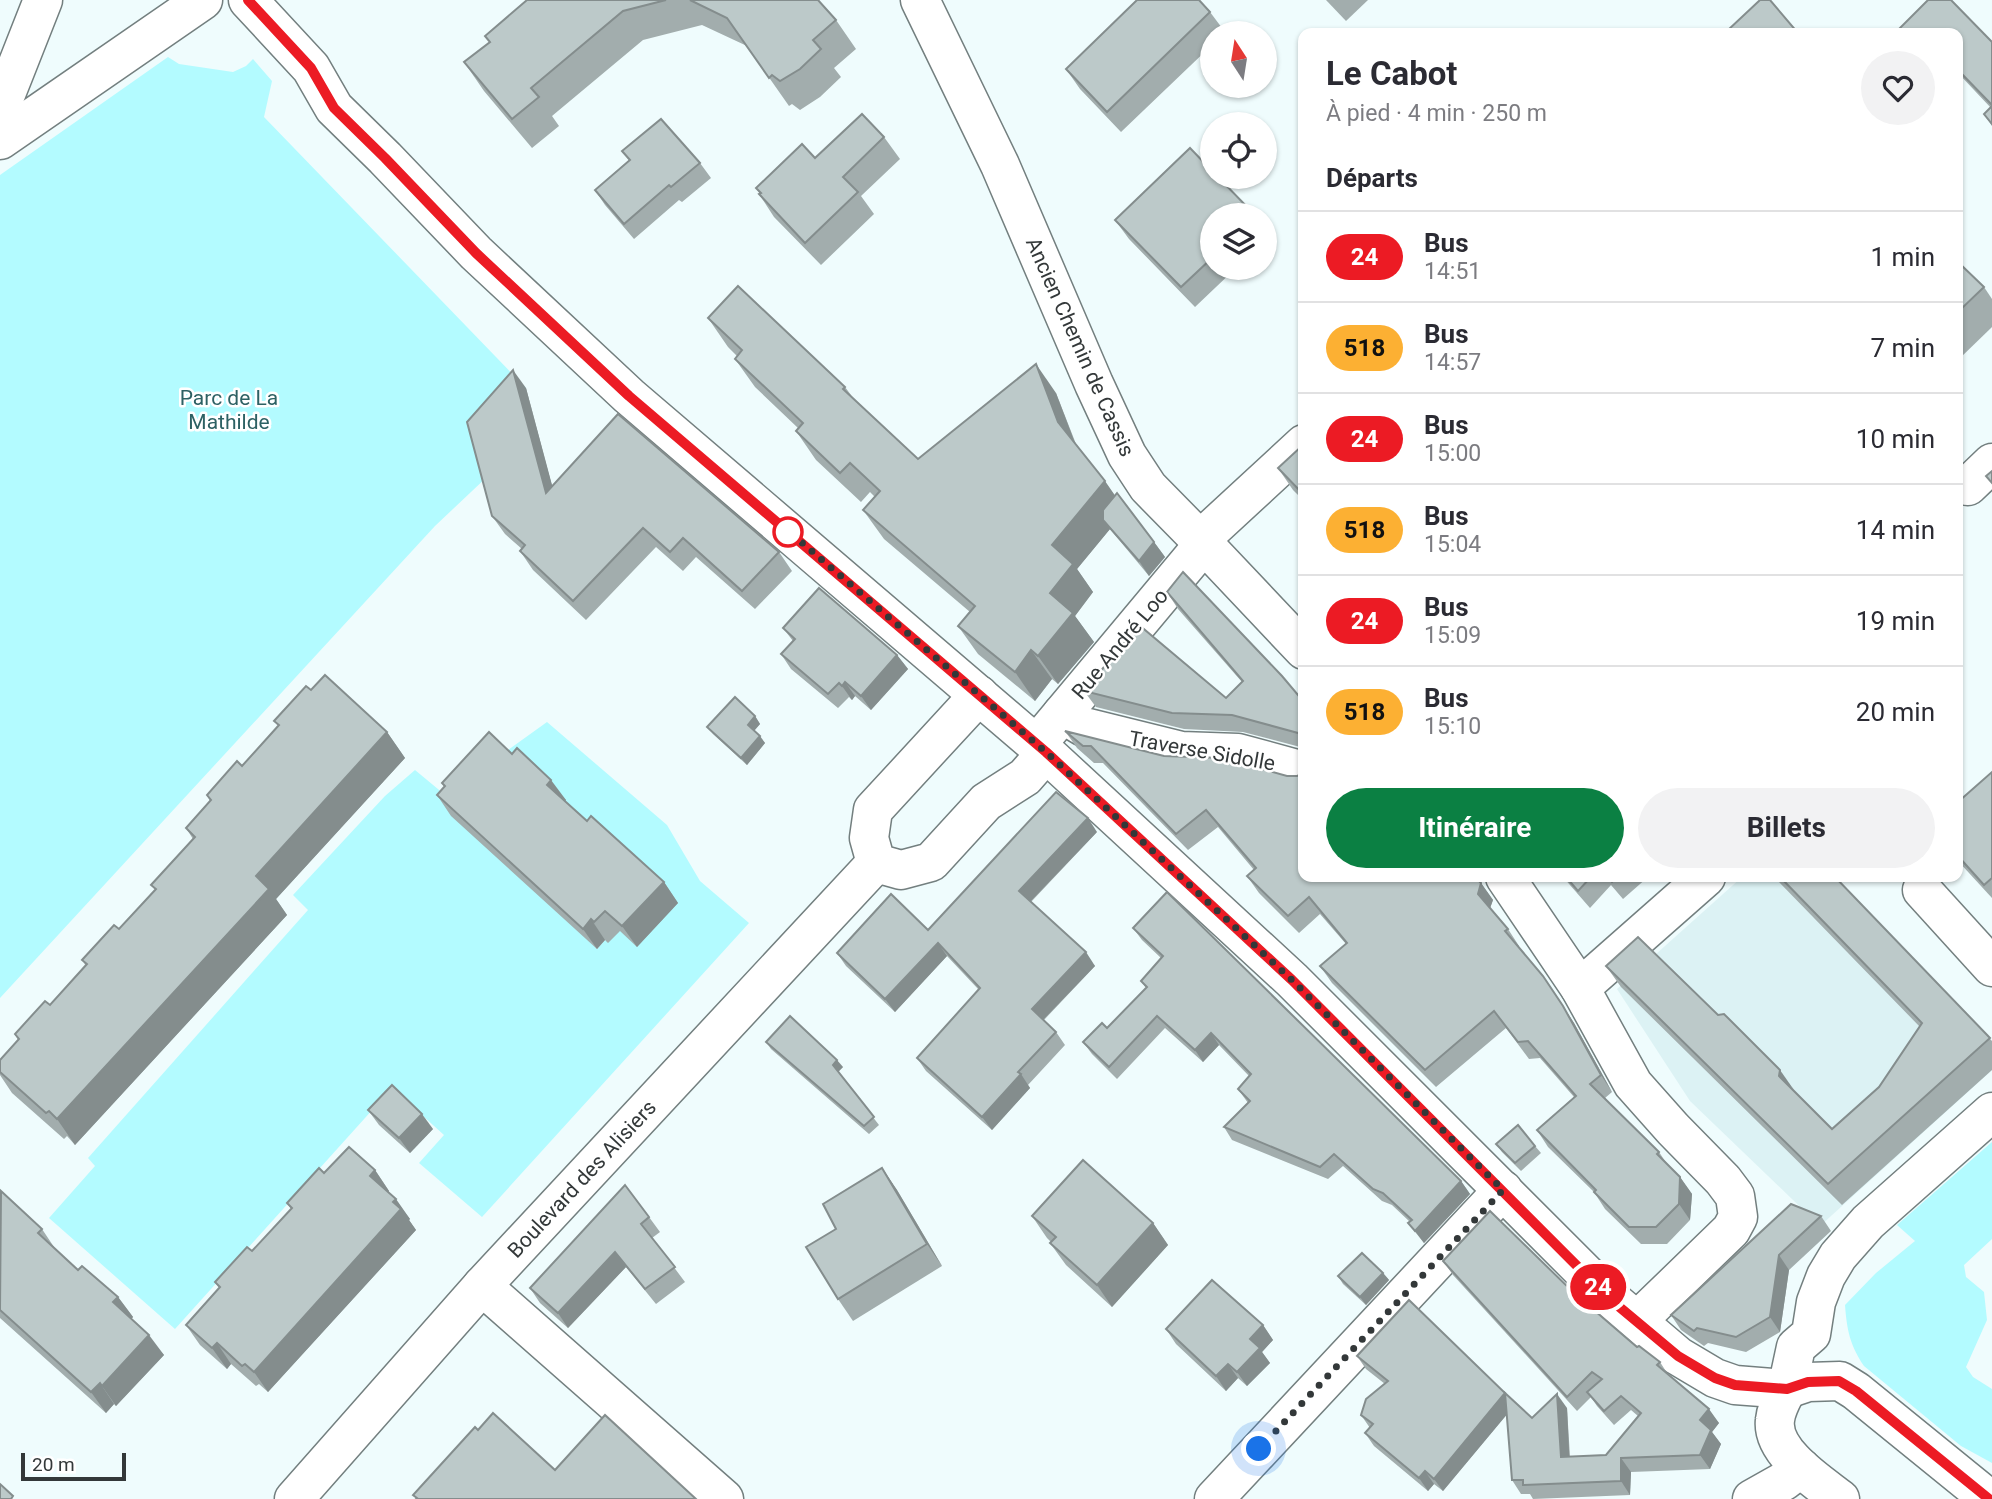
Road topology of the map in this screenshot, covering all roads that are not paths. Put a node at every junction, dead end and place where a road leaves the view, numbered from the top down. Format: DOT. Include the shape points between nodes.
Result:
graph roads {
  1 [pos="43,0"];
  2 [pos="203,0"];
  3 [pos="248,0"];
  4 [pos="920,0"];
  5 [pos="0,108"];
  6 [pos="0,140"];
  7 [pos="1298,450"];
  8 [pos="1202,542"];
  9 [pos="1298,644"];
  10 [pos="979,695"];
  11 [pos="1062,714"];
  12 [pos="1042,748"];
  13 [pos="1298,769"];
  14 [pos="876,863"];
  15 [pos="1508,882"];
  16 [pos="1700,882"];
  17 [pos="1922,890"];
  18 [pos="1992,968"];
  19 [pos="1580,988"];
  20 [pos="1992,1112"];
  21 [pos="1503,1190"];
  22 [pos="482,1286"];
  23 [pos="1637,1320"];
  24 [pos="1811,1334"];
  25 [pos="1839,1381"];
  26 [pos="1781,1406"];
  27 [pos="1801,1468"];
  28 [pos="294,1499"];
  29 [pos="724,1499"];
  30 [pos="1214,1499"];
  31 [pos="1752,1499"];
  32 [pos="1840,1499"];
  33 [pos="1989,1499"];
  1 -- 5 [label="street"];
  2 -- 6 [label="street"];
  3 -- 10 [label="street" via="311,68 334,108 486,262 629,396"];
  4 -- 8 [label="street, Ancien Chemin de Cassis" via="1000,165 1127,456 1148,487"];
  7 -- 8 [label="street, Rue André Loo"];
  8 -- 9 [label="street, Ancien Chemin de Cassis"];
  8 -- 11 [label="street, Rue André Loo"];
  10 -- 12 [label="street"];
  10 -- 14 [label="street" via="873,810 869,838"];
  11 -- 12 [label="street, Rue André Loo"];
  11 -- 13 [label="street, Traverse Sidolle" via="1084,727 1181,751 1238,753"];
  12 -- 14 [label="street, Rue André Loo" via="1026,777 986,802 931,862 901,870"];
  12 -- 21 [label="street" via="1292,980"];
  14 -- 22 [label="street, Boulevard des Alisiers"];
  15 -- 19 [label="street"];
  16 -- 19 [label="street"];
  17 -- 18 [label="street"];
  19 -- 23 [label="street" via="1633,1084 1735,1196 1738,1217 1731,1230"];
  20 -- 24 [label="street" via="1868,1222 1838,1256 1816,1302"];
  21 -- 23 [label="street" via="1593,1283"];
  21 -- 30 [label="street"];
  22 -- 28 [label="street, Boulevard des Alisiers"];
  22 -- 29 [label="street"];
  23 -- 26 [label="street" via="1678,1356 1715,1378"];
  24 -- 25 [label="street" via="1825,1349"];
  24 -- 26 [label="street" via="1796,1347"];
  25 -- 26 [label="street" via="1808,1382"];
  25 -- 33 [label="street"];
  26 -- 27 [label="street" via="1778,1440"];
  27 -- 31 [label="street"];
  27 -- 32 [label="street"];
}
